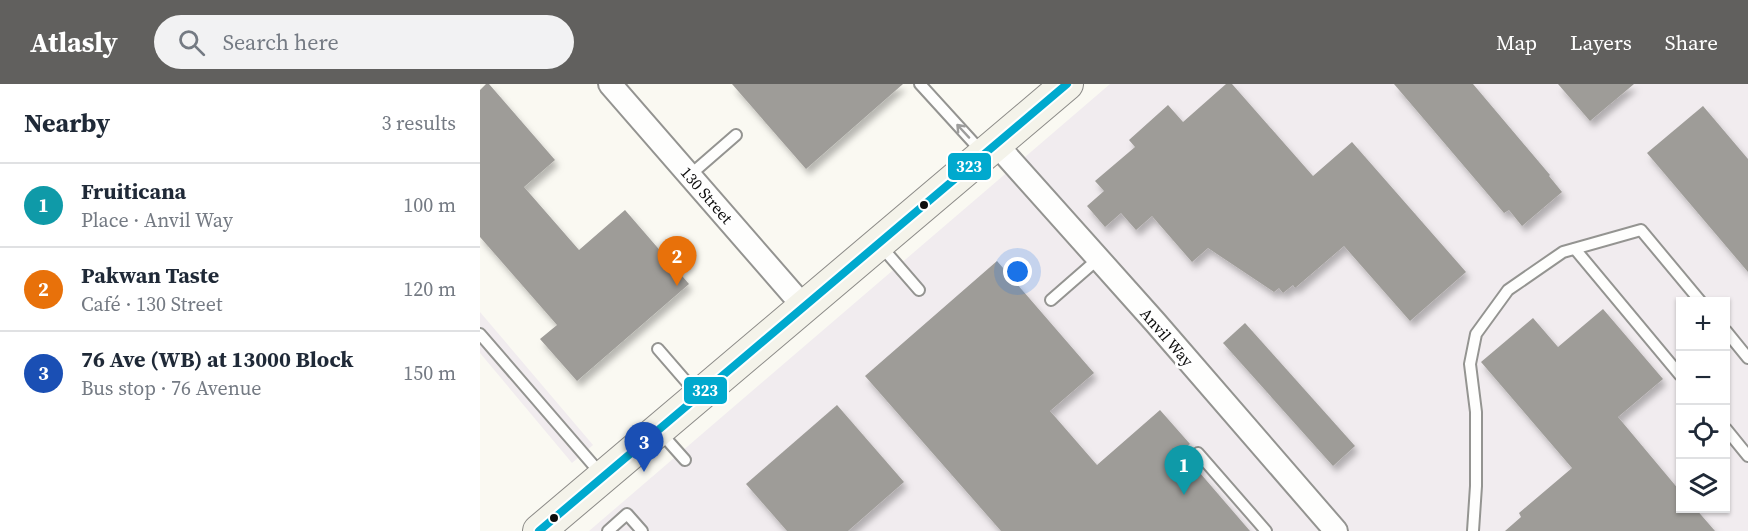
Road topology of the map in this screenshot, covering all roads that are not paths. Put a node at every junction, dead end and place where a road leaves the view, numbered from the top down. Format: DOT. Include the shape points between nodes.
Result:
graph roads {
  1 [pos="610,84"];
  2 [pos="920,84"];
  3 [pos="1067,84"];
  4 [pos="735,135"];
  5 [pos="990,149"];
  6 [pos="690,175"];
  7 [pos="879,243"];
  8 [pos="1575,249"];
  9 [pos="1098,259"];
  10 [pos="919,290"];
  11 [pos="1697,297"];
  12 [pos="1051,300"];
  13 [pos="804,306"];
  14 [pos="480,334"];
  15 [pos="1730,337"];
  16 [pos="658,349"];
  17 [pos="1748,358"];
  18 [pos="1676,370"];
  19 [pos="699,396"];
  20 [pos="658,430"];
  21 [pos="1730,435"];
  22 [pos="1198,453"];
  23 [pos="1748,456"];
  24 [pos="685,460"];
  25 [pos="603,477"];
  26 [pos="551,525"];
  27 [pos="608,531"];
  28 [pos="642,531"];
  29 [pos="1266,531"];
  30 [pos="1336,531"];
  31 [pos="1473,531"];
  1 -- 6 [label="street, 130 Street"];
  5 -- 2 [label="lane, one-way"];
  3 -- 5 [label="main road"];
  4 -- 6 [label="lane"];
  5 -- 7 [label="main road"];
  5 -- 9 [label="street, Anvil Way"];
  6 -- 13 [label="street, 130 Street"];
  7 -- 10 [label="lane"];
  7 -- 13 [label="main road"];
  8 -- 11 [label="lane" via="1641,230"];
  8 -- 18 [label="lane"];
  8 -- 31 [label="lane" via="1563,252 1508,290 1476,334 1470,364 1476,412"];
  9 -- 12 [label="lane"];
  9 -- 30 [label="street, Anvil Way"];
  13 -- 19 [label="main road"];
  14 -- 25 [label="lane"];
  15 -- 17 [label="lane"];
  16 -- 19 [label="lane"];
  19 -- 20 [label="main road"];
  20 -- 24 [label="lane"];
  20 -- 25 [label="main road"];
  21 -- 23 [label="lane"];
  22 -- 29 [label="lane"];
  25 -- 26 [label="main road"];
  27 -- 28 [label="lane" via="627,514"];
}
